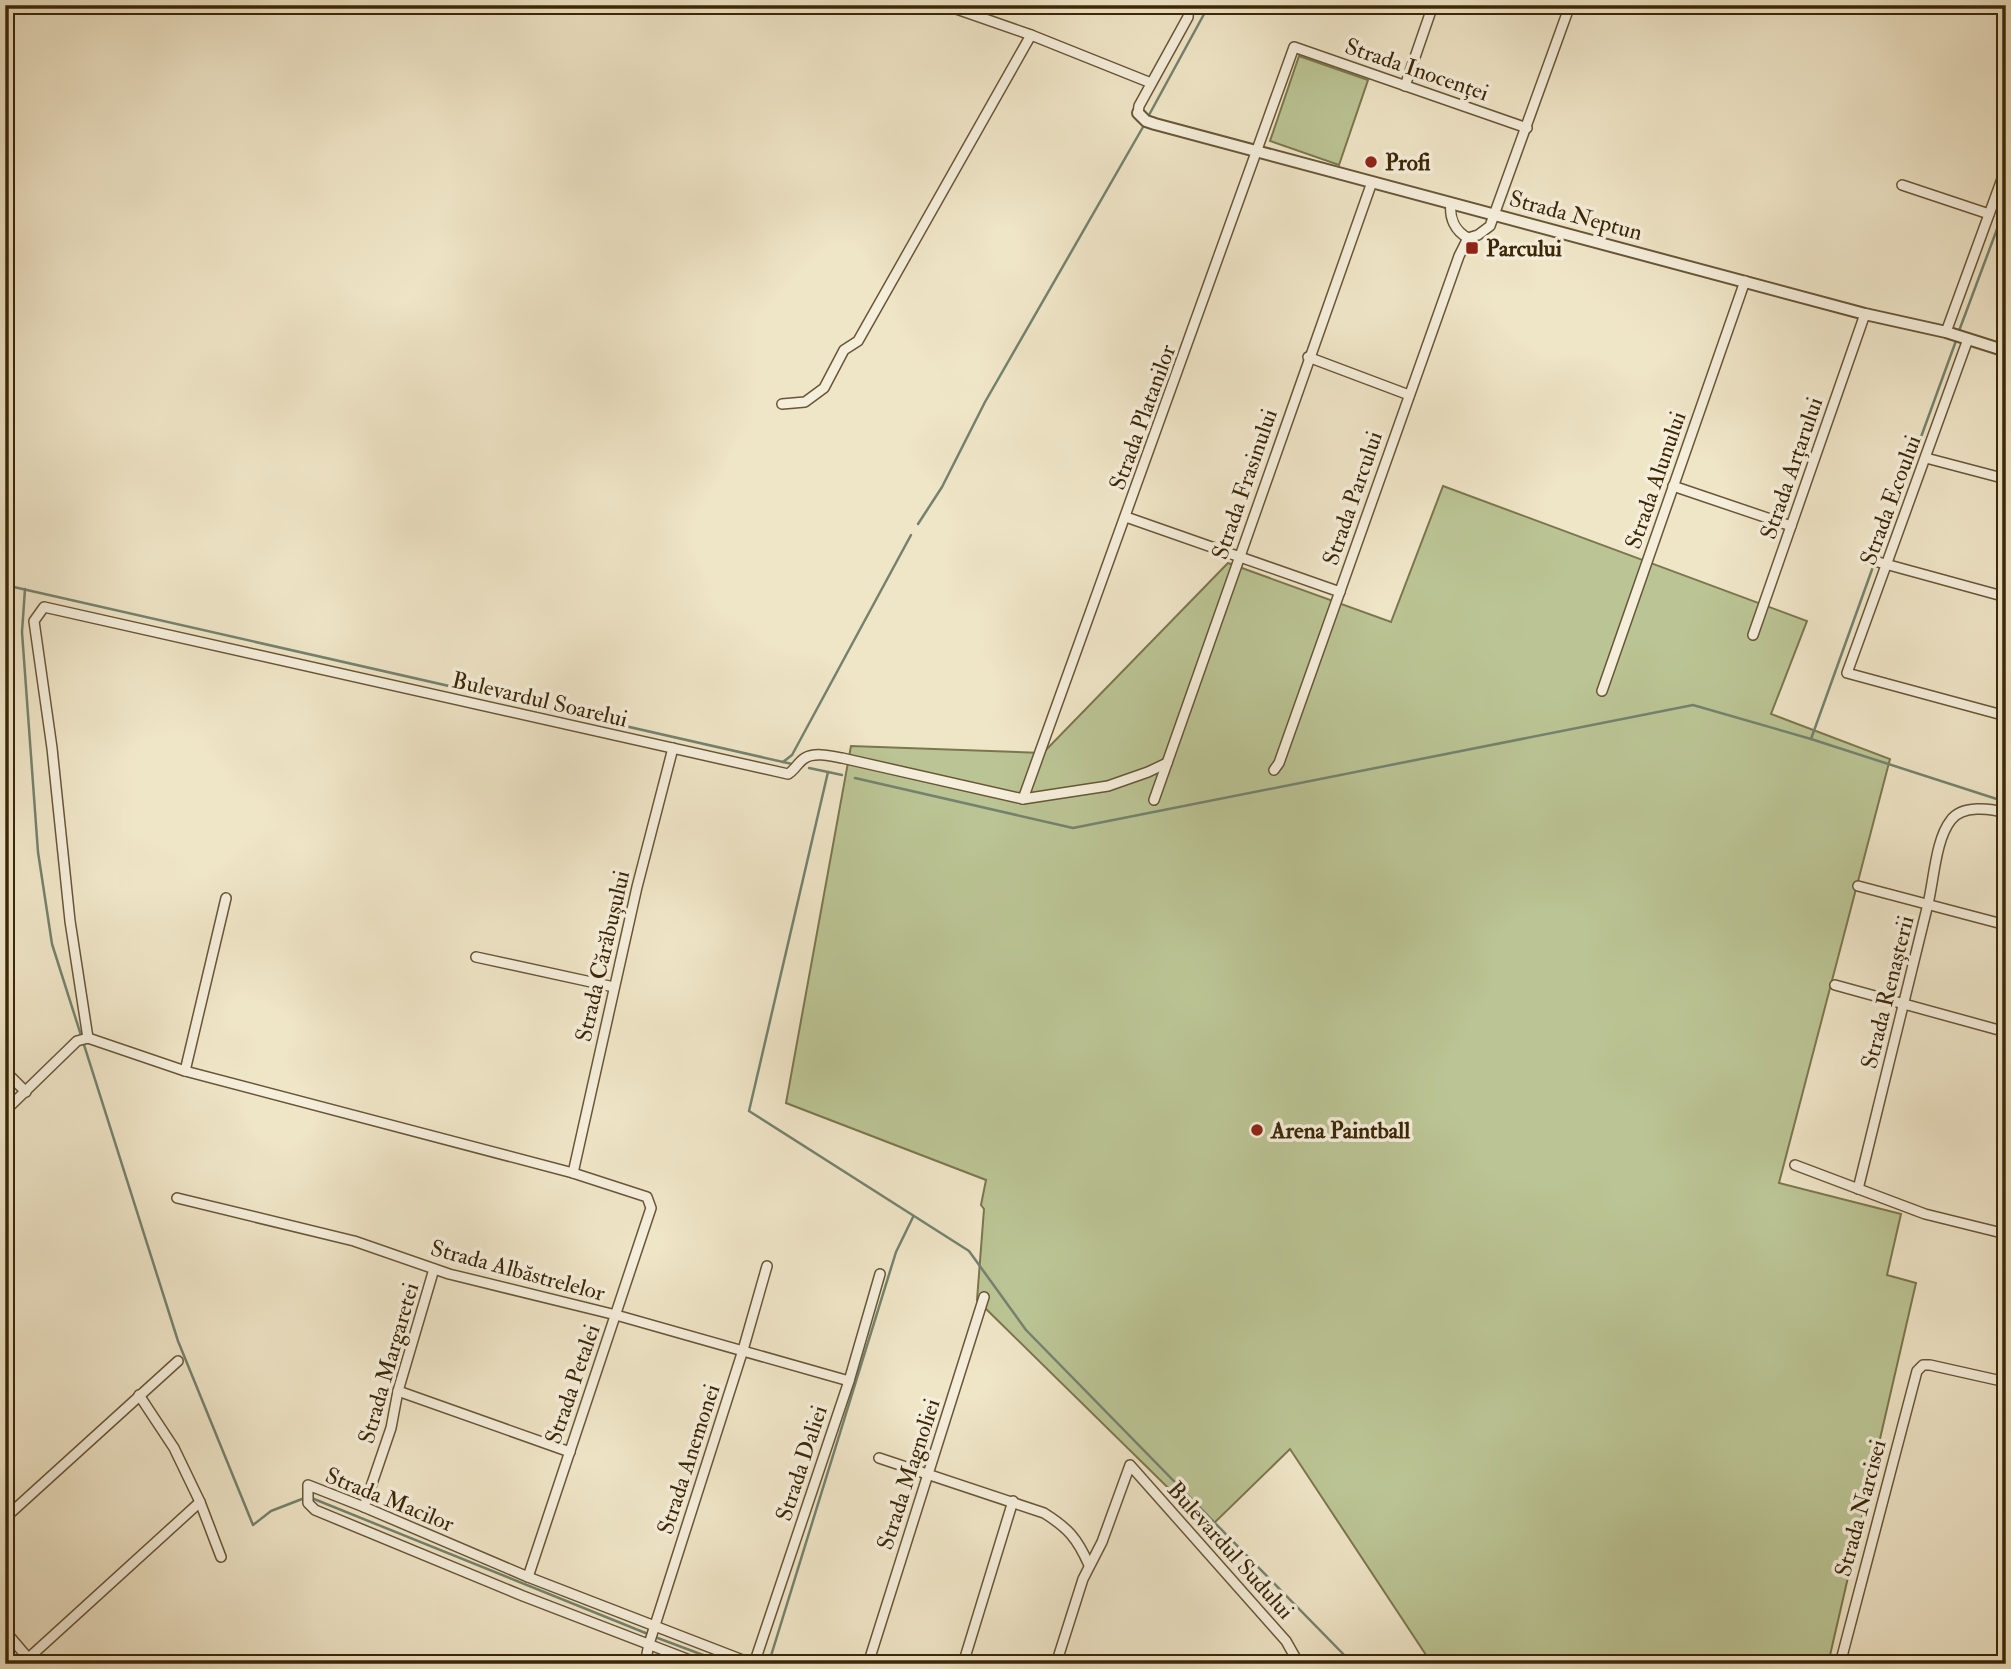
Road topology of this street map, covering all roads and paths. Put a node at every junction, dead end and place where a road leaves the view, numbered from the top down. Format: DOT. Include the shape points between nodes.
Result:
graph roads {
  1 [pos="945,5"];
  2 [pos="1189,5"];
  3 [pos="1433,5"];
  4 [pos="1570,5"];
  5 [pos="1031,35"];
  6 [pos="1294,47"];
  7 [pos="1151,83"];
  8 [pos="1405,86"];
  9 [pos="1138,113"];
  10 [pos="1527,128"];
  11 [pos="1258,152"];
  12 [pos="2006,168"];
  13 [pos="1371,182"];
  14 [pos="1902,185"];
  15 [pos="1451,203"];
  16 [pos="1989,214"];
  17 [pos="1496,215"];
  18 [pos="1468,238"];
  19 [pos="1745,281"];
  20 [pos="1865,314"];
  21 [pos="1957,336"];
  22 [pos="2006,351"];
  23 [pos="1308,357"];
  24 [pos="1409,395"];
  25 [pos="782,404"];
  26 [pos="1926,457"];
  27 [pos="2006,479"];
  28 [pos="1673,486"];
  29 [pos="1126,517"];
  30 [pos="1791,526"];
  31 [pos="1239,557"];
  32 [pos="1869,560"];
  33 [pos="1885,564"];
  34 [pos="1339,592"];
  35 [pos="2006,597"];
  36 [pos="1753,635"];
  37 [pos="1602,691"];
  38 [pos="2006,716"];
  39 [pos="673,748"];
  40 [pos="1167,762"];
  41 [pos="1274,770"];
  42 [pos="1023,799"];
  43 [pos="1154,800"];
  44 [pos="2006,813"];
  45 [pos="1858,886"];
  46 [pos="226,898"];
  47 [pos="1928,905"];
  48 [pos="2006,925"];
  49 [pos="476,957"];
  50 [pos="1835,985"];
  51 [pos="614,987"];
  52 [pos="1903,1003"];
  53 [pos="2006,1032"];
  54 [pos="88,1038"];
  55 [pos="5,1071"];
  56 [pos="186,1071"];
  57 [pos="26,1092"];
  58 [pos="5,1111"];
  59 [pos="1795,1165"];
  60 [pos="573,1173"];
  61 [pos="1858,1189"];
  62 [pos="177,1198"];
  63 [pos="2006,1234"];
  64 [pos="767,1266"];
  65 [pos="434,1269"];
  66 [pos="880,1274"];
  67 [pos="984,1297"];
  68 [pos="616,1315"];
  69 [pos="743,1350"];
  70 [pos="178,1362"];
  71 [pos="849,1381"];
  72 [pos="2006,1382"];
  73 [pos="398,1391"];
  74 [pos="139,1395"];
  75 [pos="570,1452"];
  76 [pos="878,1458"];
  77 [pos="928,1473"];
  78 [pos="1013,1501"];
  79 [pos="200,1502"];
  80 [pos="364,1507"];
  81 [pos="5,1518"];
  82 [pos="221,1558"];
  83 [pos="1089,1565"];
  84 [pos="528,1577"];
  85 [pos="654,1628"];
  86 [pos="5,1630"];
  87 [pos="649,1643"];
  88 [pos="25,1661"];
  89 [pos="1841,1663"];
  90 [pos="645,1664"];
  91 [pos="700,1664"];
  92 [pos="754,1664"];
  93 [pos="776,1664"];
  94 [pos="784,1664"];
  95 [pos="868,1664"];
  96 [pos="963,1664"];
  97 [pos="1056,1664"];
  98 [pos="1299,1664"];
  1 -- 5 [label="street"];
  2 -- 7 [label="street" via="1188,17"];
  3 -- 8 [label="street"];
  4 -- 10 [label="street, Strada Parcului"];
  5 -- 7 [label="street"];
  5 -- 25 [label="street" via="858,341 844,350 824,388 805,402"];
  6 -- 8 [label="street, Strada Inocenței"];
  6 -- 11 [label="street, Strada Platanilor"];
  7 -- 9 [label="street"];
  8 -- 10 [label="street, Strada Inocenței"];
  9 -- 11 [label="street, Strada Neptun" via="1154,124"];
  10 -- 17 [label="street, Strada Parcului"];
  11 -- 13 [label="street, Strada Neptun"];
  11 -- 29 [label="street, Strada Platanilor"];
  12 -- 16 [label="street, Strada Ecoului"];
  13 -- 15 [label="street, Strada Neptun"];
  13 -- 23 [label="street, Strada Frasinului"];
  14 -- 16 [label="street"];
  15 -- 17 [label="street, Strada Neptun"];
  15 -- 18 [label="street" via="1453,223"];
  16 -- 21 [label="street, Strada Ecoului"];
  17 -- 18 [label="street, Strada Parcului" via="1478,236"];
  17 -- 19 [label="street, Strada Neptun"];
  18 -- 24 [label="street, Strada Parcului"];
  19 -- 20 [label="street, Strada Neptun"];
  19 -- 28 [label="street, Strada Alunului"];
  20 -- 21 [label="street, Strada Neptun"];
  20 -- 30 [label="street, Strada Arțarului"];
  21 -- 22 [label="street, Strada Neptun"];
  21 -- 26 [label="street, Strada Ecoului"];
  23 -- 24 [label="street"];
  23 -- 31 [label="street, Strada Frasinului"];
  24 -- 34 [label="street, Strada Parcului"];
  26 -- 27 [label="street"];
  26 -- 33 [label="street, Strada Ecoului"];
  28 -- 30 [label="street"];
  28 -- 37 [label="street, Strada Alunului"];
  29 -- 31 [label="street"];
  29 -- 42 [label="street, Strada Platanilor"];
  30 -- 36 [label="street, Strada Arțarului"];
  31 -- 34 [label="street"];
  31 -- 40 [label="street, Strada Frasinului"];
  32 -- 33 [label="street"];
  33 -- 35 [label="street"];
  33 -- 38 [label="street, Strada Ecoului" via="1847,673"];
  34 -- 41 [label="street, Strada Parcului"];
  39 -- 42 [label="street, Bulevardul Soarelui" via="788,774 806,758 842,758"];
  39 -- 51 [label="street, Strada Cărăbușului"];
  39 -- 54 [label="street, Bulevardul Soarelui" via="44,607 34,621"];
  40 -- 42 [label="street" via="1108,786"];
  40 -- 43 [label="street, Strada Frasinului"];
  44 -- 47 [label="street, Strada Renașterii" via="1962,811 1951,818 1942,835"];
  45 -- 47 [label="street"];
  46 -- 56 [label="street"];
  47 -- 48 [label="street"];
  47 -- 52 [label="street, Strada Renașterii"];
  49 -- 51 [label="street"];
  50 -- 52 [label="street"];
  51 -- 60 [label="street, Strada Cărăbușului"];
  52 -- 53 [label="street"];
  52 -- 61 [label="street, Strada Renașterii"];
  54 -- 56 [label="street"];
  54 -- 57 [label="street" via="77,1041"];
  55 -- 57 [label="street"];
  56 -- 60 [label="street"];
  57 -- 58 [label="street"];
  59 -- 61 [label="street"];
  60 -- 68 [label="street, Strada Petalei" via="637,1193 650,1202"];
  61 -- 63 [label="street" via="1925,1214"];
  62 -- 65 [label="street, Strada Albăstrelelor" via="354,1241"];
  64 -- 69 [label="street, Strada Anemonei"];
  65 -- 68 [label="street, Strada Albăstrelelor"];
  65 -- 73 [label="street, Strada Margaretei"];
  66 -- 71 [label="street, Strada Daliei"];
  67 -- 77 [label="street, Strada Magnoliei"];
  68 -- 69 [label="street, Strada Albăstrelelor"];
  68 -- 75 [label="street, Strada Petalei"];
  69 -- 71 [label="street, Strada Albăstrelelor"];
  69 -- 85 [label="street, Strada Anemonei"];
  70 -- 74 [label="street"];
  71 -- 92 [label="street, Strada Daliei"];
  72 -- 89 [label="street, Strada Narcisei" via="1923,1365 1917,1371"];
  73 -- 75 [label="street"];
  73 -- 80 [label="street, Strada Margaretei" via="391,1428"];
  74 -- 79 [label="street" via="174,1448"];
  74 -- 81 [label="street"];
  75 -- 84 [label="street, Strada Petalei"];
  76 -- 77 [label="street"];
  77 -- 78 [label="street"];
  77 -- 95 [label="street, Strada Magnoliei"];
  78 -- 83 [label="street" via="1064,1525 1077,1539"];
  78 -- 96 [label="street"];
  79 -- 82 [label="street"];
  79 -- 88 [label="street"];
  80 -- 84 [label="street, Strada Macilor"];
  80 -- 87 [label="street, Strada Macilor" via="308,1486 307,1503 315,1510"];
  83 -- 97 [label="street"];
  83 -- 98 [label="street, Bulevardul Sudului" via="1130,1465 1286,1641"];
  84 -- 85 [label="street, Strada Macilor"];
  85 -- 87 [label="street, Strada Anemonei"];
  85 -- 92 [label="street, Strada Macilor"];
  86 -- 88 [label="street"];
  87 -- 90 [label="street, Strada Anemonei"];
  87 -- 91 [label="street, Strada Macilor"];
  93 -- 94 [label="street"];
}
